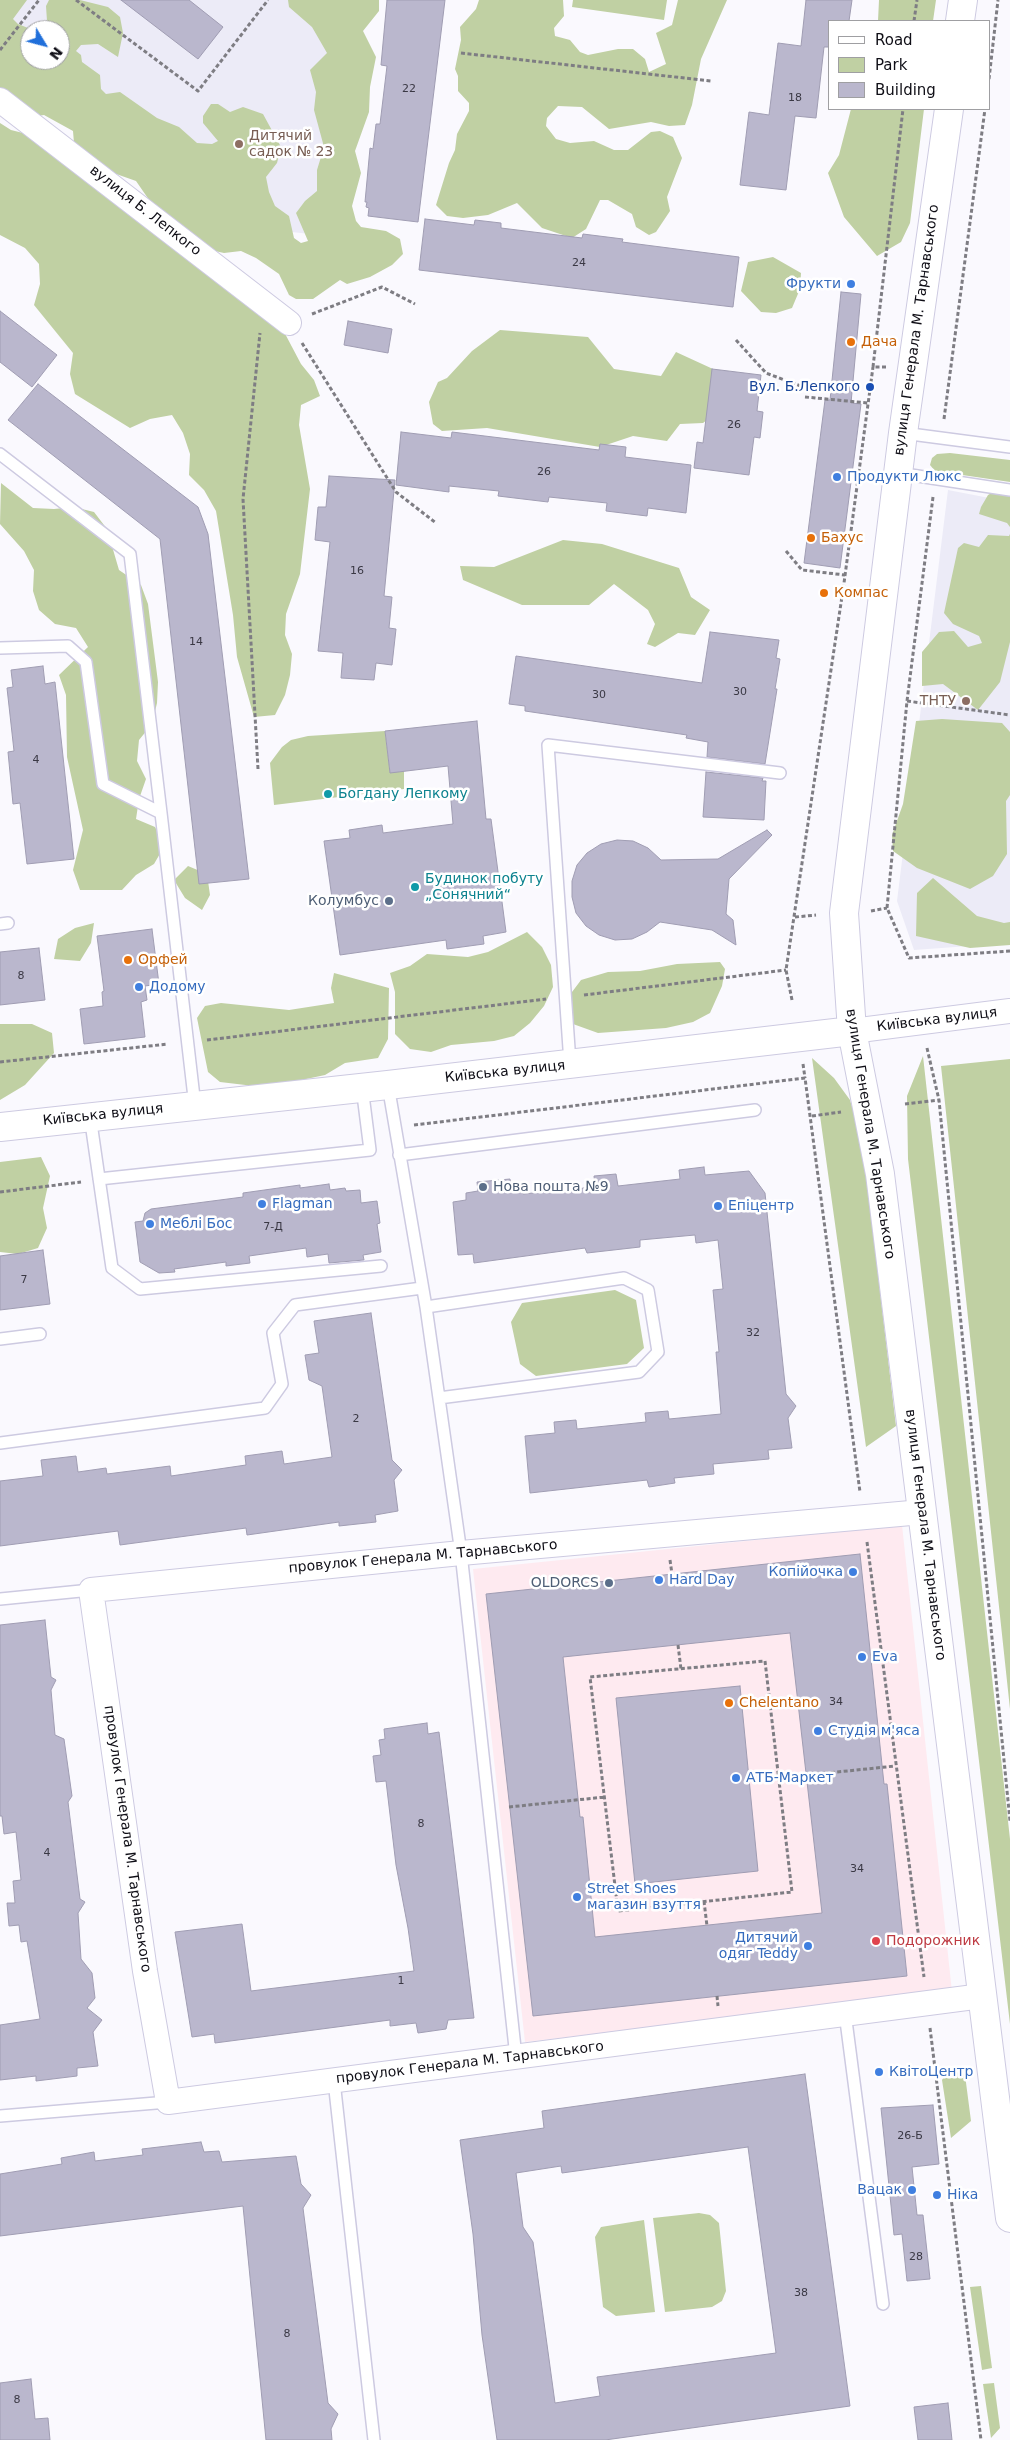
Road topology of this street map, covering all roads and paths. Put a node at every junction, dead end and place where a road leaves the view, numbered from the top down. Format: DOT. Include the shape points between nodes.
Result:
graph roads {
  1 [pos="39,0"];
  2 [pos="76,0"];
  3 [pos="268,0"];
  4 [pos="917,0"];
  5 [pos="963,0"];
  6 [pos="998,0"];
  7 [pos="914,20"];
  8 [pos="960,20"];
  9 [pos="0,50"];
  10 [pos="461,53"];
  11 [pos="990,70"];
  12 [pos="711,82"];
  13 [pos="0,100"];
  14 [pos="903,110"];
  15 [pos="949,110"];
  16 [pos="985,110"];
  17 [pos="264,303"];
  18 [pos="415,304"];
  19 [pos="289,322"];
  20 [pos="736,340"];
  21 [pos="894,366"];
  22 [pos="873,367"];
  23 [pos="806,388"];
  24 [pos="805,397"];
  25 [pos="868,403"];
  26 [pos="903,433"];
  27 [pos="942,438"];
  28 [pos="1010,446"];
  29 [pos="0,454"];
  30 [pos="898,473"];
  31 [pos="936,478"];
  32 [pos="1010,490"];
  33 [pos="436,523"];
  34 [pos="786,551"];
  35 [pos="845,575"];
  36 [pos="0,648"];
  37 [pos="907,701"];
  38 [pos="1010,715"];
  39 [pos="258,769"];
  40 [pos="780,773"];
  41 [pos="161,813"];
  42 [pos="888,908"];
  43 [pos="869,911"];
  44 [pos="816,915"];
  45 [pos="795,917"];
  46 [pos="1010,951"];
  47 [pos="786,970"];
  48 [pos="564,997"];
  49 [pos="792,1000"];
  50 [pos="1010,1011"];
  51 [pos="852,1031"];
  52 [pos="187,1042"];
  53 [pos="927,1047"];
  54 [pos="802,1059"];
  55 [pos="0,1062"];
  56 [pos="570,1064"];
  57 [pos="805,1078"];
  58 [pos="375,1086"];
  59 [pos="939,1100"];
  60 [pos="905,1104"];
  61 [pos="195,1106"];
  62 [pos="755,1110"];
  63 [pos="842,1112"];
  64 [pos="90,1116"];
  65 [pos="812,1116"];
  66 [pos="0,1126"];
  67 [pos="394,1127"];
  68 [pos="399,1155"];
  69 [pos="98,1179"];
  70 [pos="0,1192"];
  71 [pos="381,1266"];
  72 [pos="422,1288"];
  73 [pos="426,1307"];
  74 [pos="40,1334"];
  75 [pos="0,1340"];
  76 [pos="439,1398"];
  77 [pos="0,1443"];
  78 [pos="922,1512"];
  79 [pos="864,1518"];
  80 [pos="461,1553"];
  81 [pos="91,1590"];
  82 [pos="0,1599"];
  83 [pos="678,1645"];
  84 [pos="681,1669"];
  85 [pos="895,1766"];
  86 [pos="780,1778"];
  87 [pos="605,1796"];
  88 [pos="489,1809"];
  89 [pos="1010,1821"];
  90 [pos="704,1901"];
  91 [pos="707,1926"];
  92 [pos="982,1996"];
  93 [pos="928,2004"];
  94 [pos="845,2013"];
  95 [pos="516,2057"];
  96 [pos="334,2081"];
  97 [pos="168,2102"];
  98 [pos="0,2116"];
  99 [pos="1010,2218"];
  100 [pos="883,2304"];
  101 [pos="374,2440"];
  102 [pos="981,2440"];
  1 -- 9 [label="path"];
  2 -- 3 [label="path" via="198,91"];
  4 -- 7 [label="path"];
  5 -- 8 [label="main road"];
  6 -- 11 [label="path"];
  10 -- 12 [label="path"];
  13 -- 17 [label="street, вулиця Б. Лепкого"];
  14 -- 22 [label="path"];
  15 -- 26 [label="main road, вулиця Генерала М. Тарнавського"];
  16 -- 27 [label="path"];
  17 -- 19 [label="street, вулиця Б. Лепкого"];
  17 -- 39 [label="path" via="243,499"];
  18 -- 19 [label="path" via="382,287"];
  19 -- 33 [label="path" via="396,492"];
  20 -- 23 [label="path" via="766,373"];
  21 -- 22 [label="path"];
  22 -- 25 [label="path"];
  24 -- 25 [label="path"];
  25 -- 35 [label="path"];
  26 -- 27 [label="lane"];
  26 -- 30 [label="main road, вулиця Генерала М. Тарнавського"];
  27 -- 28 [label="lane"];
  29 -- 41 [label="lane" via="130,554"];
  30 -- 31 [label="lane"];
  30 -- 51 [label="main road, вулиця Генерала М. Тарнавського" via="844,913"];
  31 -- 32 [label="lane"];
  31 -- 37 [label="path"];
  34 -- 35 [label="path" via="802,570"];
  35 -- 45 [label="path"];
  36 -- 41 [label="lane" via="68,646 86,662 103,784"];
  37 -- 38 [label="path"];
  37 -- 42 [label="path"];
  40 -- 48 [label="lane" via="548,745"];
  41 -- 52 [label="lane"];
  42 -- 43 [label="path"];
  42 -- 46 [label="path" via="909,958"];
  44 -- 45 [label="path"];
  45 -- 47 [label="path"];
  47 -- 48 [label="path"];
  47 -- 49 [label="path"];
  48 -- 52 [label="path"];
  48 -- 56 [label="lane"];
  50 -- 51 [label="street, Київська вулиця"];
  51 -- 56 [label="main road, Київська вулиця"];
  51 -- 78 [label="main road, вулиця Генерала М. Тарнавського" via="880,1174"];
  52 -- 55 [label="path"];
  52 -- 61 [label="lane"];
  53 -- 59 [label="path"];
  54 -- 57 [label="path"];
  56 -- 58 [label="main road, Київська вулиця"];
  57 -- 65 [label="path"];
  57 -- 67 [label="path"];
  58 -- 61 [label="main road, Київська вулиця"];
  58 -- 67 [label="lane"];
  58 -- 69 [label="lane" via="370,1150"];
  59 -- 60 [label="path"];
  59 -- 89 [label="path"];
  61 -- 64 [label="main road, Київська вулиця"];
  62 -- 68 [label="lane"];
  63 -- 65 [label="path"];
  64 -- 66 [label="main road, Київська вулиця"];
  64 -- 69 [label="lane"];
  65 -- 79 [label="path"];
  67 -- 68 [label="lane"];
  68 -- 72 [label="lane"];
  69 -- 70 [label="path"];
  69 -- 71 [label="lane" via="112,1268 140,1289"];
  72 -- 73 [label="lane"];
  72 -- 77 [label="lane" via="296,1305 273,1333 282,1384 265,1408"];
  73 -- 76 [label="lane"];
  73 -- 76 [label="lane" via="624,1278 648,1290 658,1352 639,1372"];
  74 -- 75 [label="lane"];
  76 -- 80 [label="lane"];
  78 -- 79 [label="street, провулок Генерала М. Тарнавського"];
  78 -- 92 [label="main road, вулиця Генерала М. Тарнавського"];
  79 -- 80 [label="street, провулок Генерала М. Тарнавського"];
  79 -- 85 [label="path"];
  80 -- 81 [label="street, провулок Генерала М. Тарнавського"];
  80 -- 88 [label="lane"];
  81 -- 82 [label="lane"];
  81 -- 97 [label="street, провулок Генерала М. Тарнавського" via="145,1972"];
  83 -- 84 [label="path"];
  84 -- 86 [label="path" via="765,1661"];
  84 -- 87 [label="path" via="590,1677"];
  85 -- 86 [label="path"];
  85 -- 93 [label="path"];
  86 -- 90 [label="path" via="792,1892"];
  87 -- 88 [label="path"];
  87 -- 90 [label="path" via="618,1911"];
  88 -- 95 [label="lane"];
  90 -- 91 [label="path"];
  92 -- 93 [label="street, провулок Генерала М. Тарнавського"];
  92 -- 99 [label="main road, вулиця Генерала М. Тарнавського"];
  93 -- 94 [label="street, провулок Генерала М. Тарнавського"];
  93 -- 102 [label="path"];
  94 -- 95 [label="street, провулок Генерала М. Тарнавського"];
  94 -- 100 [label="lane"];
  95 -- 96 [label="street, провулок Генерала М. Тарнавського"];
  96 -- 97 [label="street, провулок Генерала М. Тарнавського"];
  96 -- 101 [label="lane"];
  97 -- 98 [label="lane"];
}
